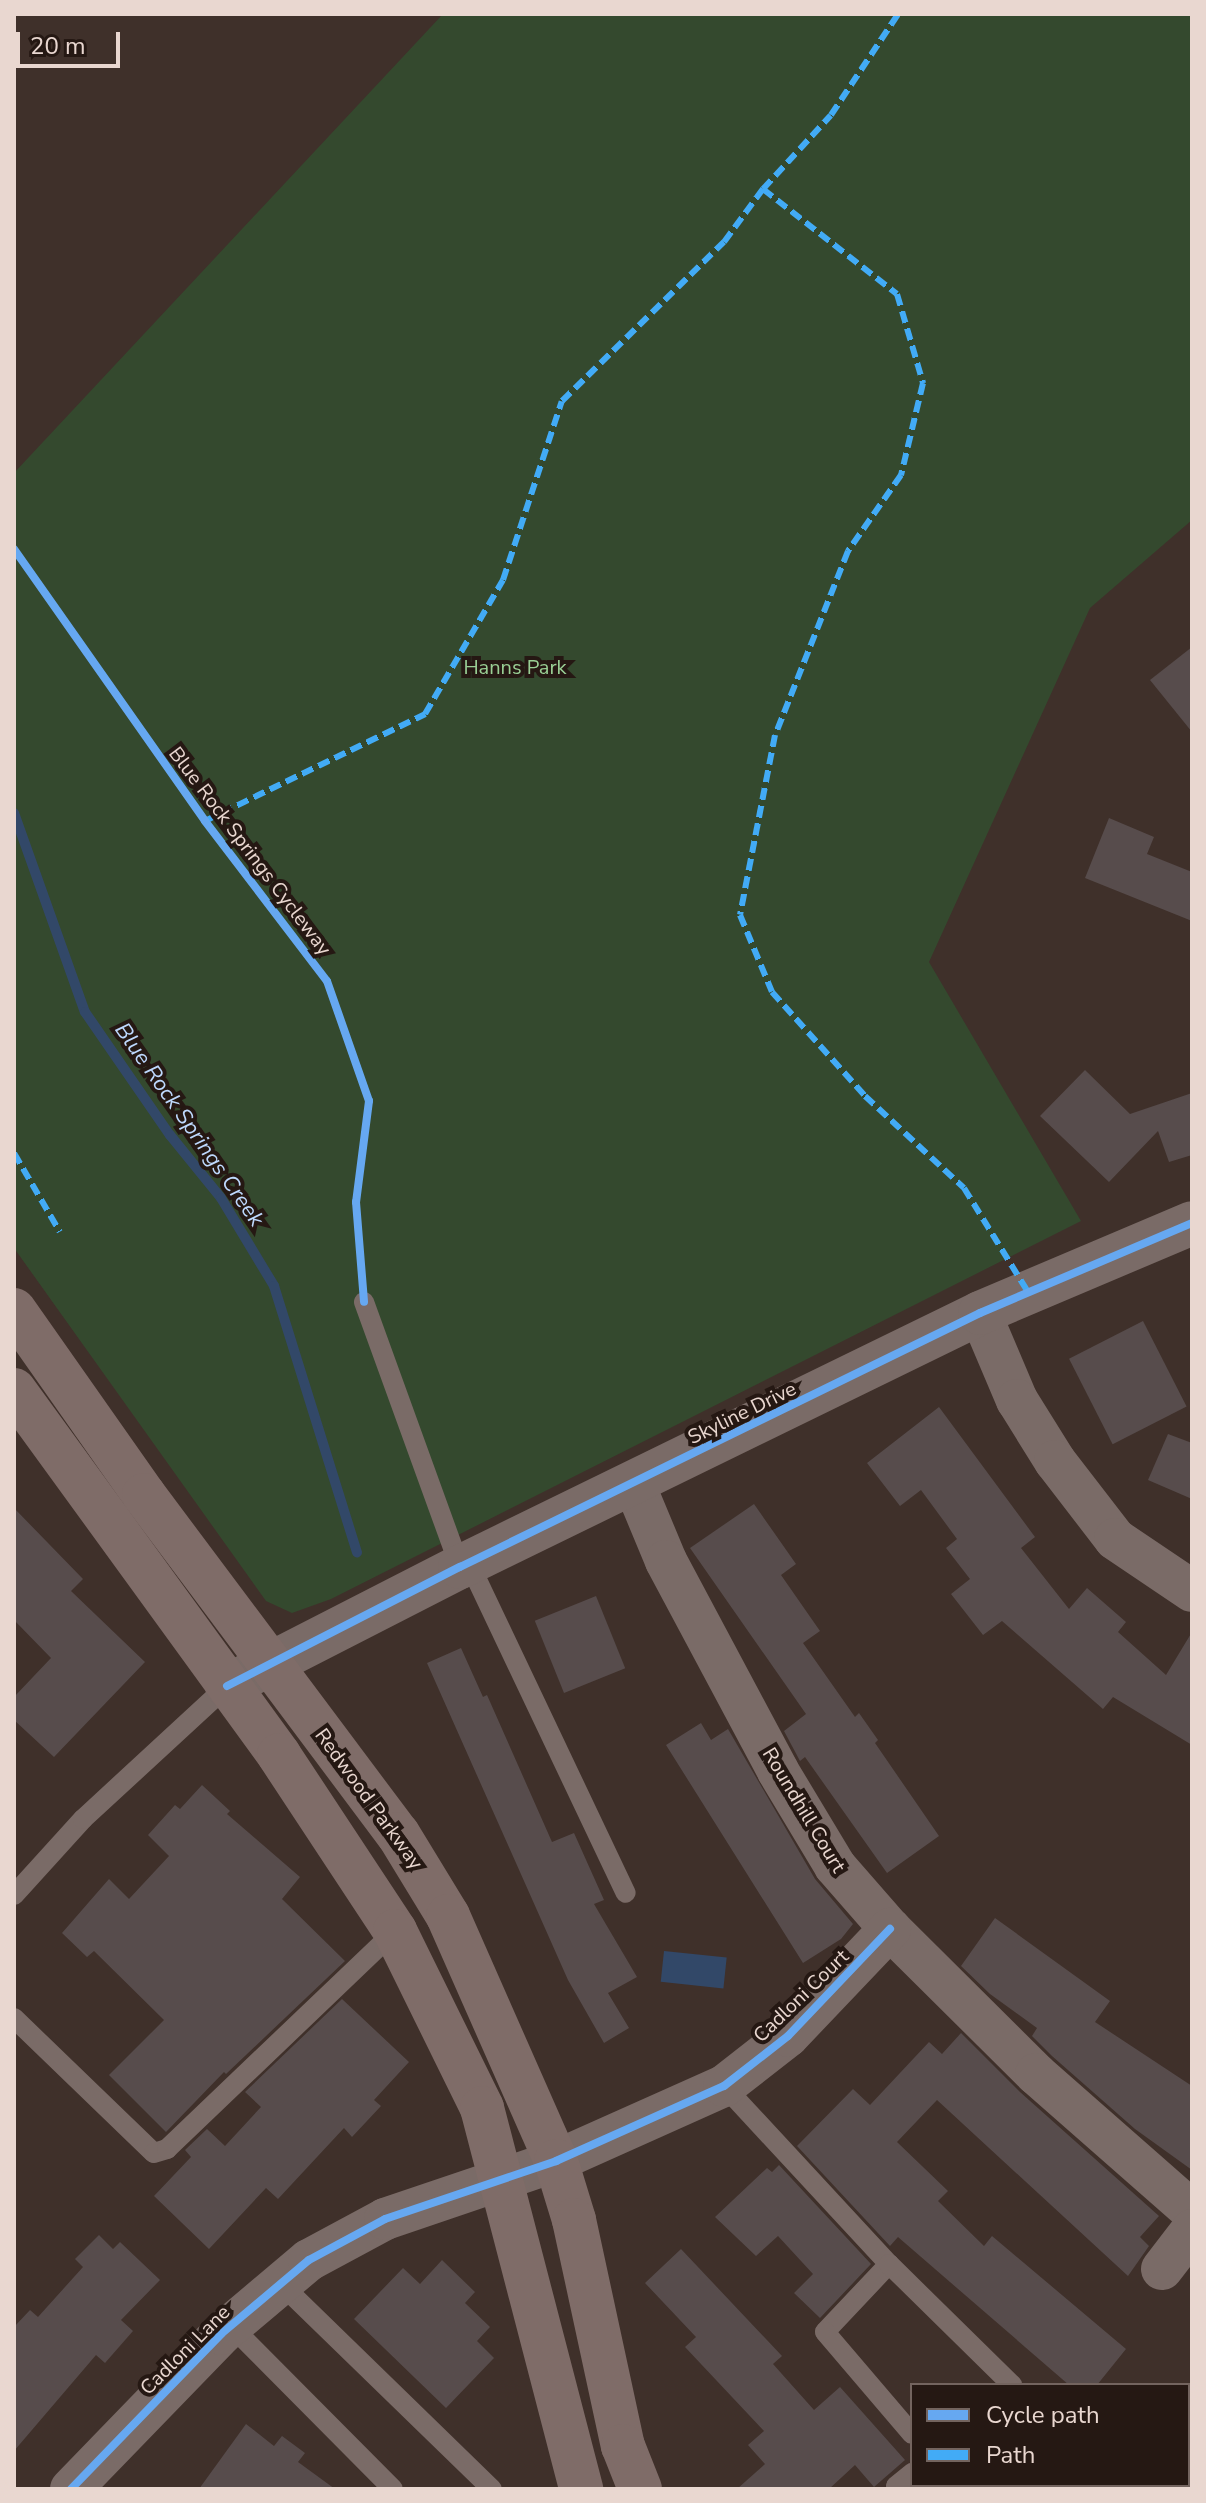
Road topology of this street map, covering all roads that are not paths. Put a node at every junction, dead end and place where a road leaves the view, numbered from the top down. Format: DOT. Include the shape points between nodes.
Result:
graph roads {
  1 [pos="1192,1223"];
  2 [pos="364,1302"];
  3 [pos="14,1310"];
  4 [pos="980,1313"];
  5 [pos="14,1390"];
  6 [pos="634,1484"];
  7 [pos="464,1565"];
  8 [pos="1192,1591"];
  9 [pos="269,1663"];
  10 [pos="227,1686"];
  11 [pos="626,1893"];
  12 [pos="14,1895"];
  13 [pos="890,1929"];
  14 [pos="395,1931"];
  15 [pos="14,2018"];
  16 [pos="724,2086"];
  17 [pos="556,2161"];
  18 [pos="502,2177"];
  19 [pos="1192,2211"];
  20 [pos="1192,2230"];
  21 [pos="889,2264"];
  22 [pos="1162,2269"];
  23 [pos="279,2282"];
  24 [pos="230,2325"];
  25 [pos="1008,2383"];
  26 [pos="910,2432"];
  27 [pos="910,2475"];
  28 [pos="71,2489"];
  29 [pos="393,2489"];
  30 [pos="492,2489"];
  31 [pos="581,2489"];
  32 [pos="640,2489"];
  33 [pos="899,2489"];
  1 -- 4 [label="street, Skyline Drive"];
  2 -- 7 [label="lane"];
  3 -- 9 [label="main road, Redwood Parkway"];
  4 -- 6 [label="street, Skyline Drive"];
  4 -- 8 [label="street" via="1017,1400 1055,1461 1115,1539"];
  5 -- 10 [label="main road"];
  6 -- 7 [label="street, Skyline Drive"];
  6 -- 13 [label="street, Roundhill Court" via="666,1561 778,1771 835,1866"];
  7 -- 9 [label="street, Skyline Drive"];
  7 -- 11 [label="lane"];
  9 -- 10 [label="street, Skyline Drive"];
  9 -- 17 [label="main road, Redwood Parkway" via="398,1834 448,1916"];
  10 -- 12 [label="lane" via="83,1819"];
  10 -- 14 [label="main road"];
  13 -- 16 [label="street, Cadloni Court" via="788,2036"];
  13 -- 19 [label="street, Roundhill Court" via="1036,2074"];
  14 -- 15 [label="lane" via="167,2149 154,2153"];
  14 -- 18 [label="main road" via="482,2108"];
  16 -- 17 [label="street, Cadloni Court"];
  16 -- 21 [label="lane"];
  17 -- 18 [label="street, Cadloni Lane"];
  17 -- 32 [label="main road, Redwood Parkway" via="574,2220 623,2446"];
  18 -- 23 [label="street, Cadloni Lane" via="385,2219"];
  18 -- 31 [label="main road"];
  20 -- 22 [label="street"];
  21 -- 25 [label="lane"];
  21 -- 26 [label="lane" via="825,2332"];
  23 -- 24 [label="street, Cadloni Lane"];
  23 -- 30 [label="lane"];
  24 -- 28 [label="street, Cadloni Lane"];
  24 -- 29 [label="lane"];
  27 -- 33 [label="lane" via="896,2486"];
}
